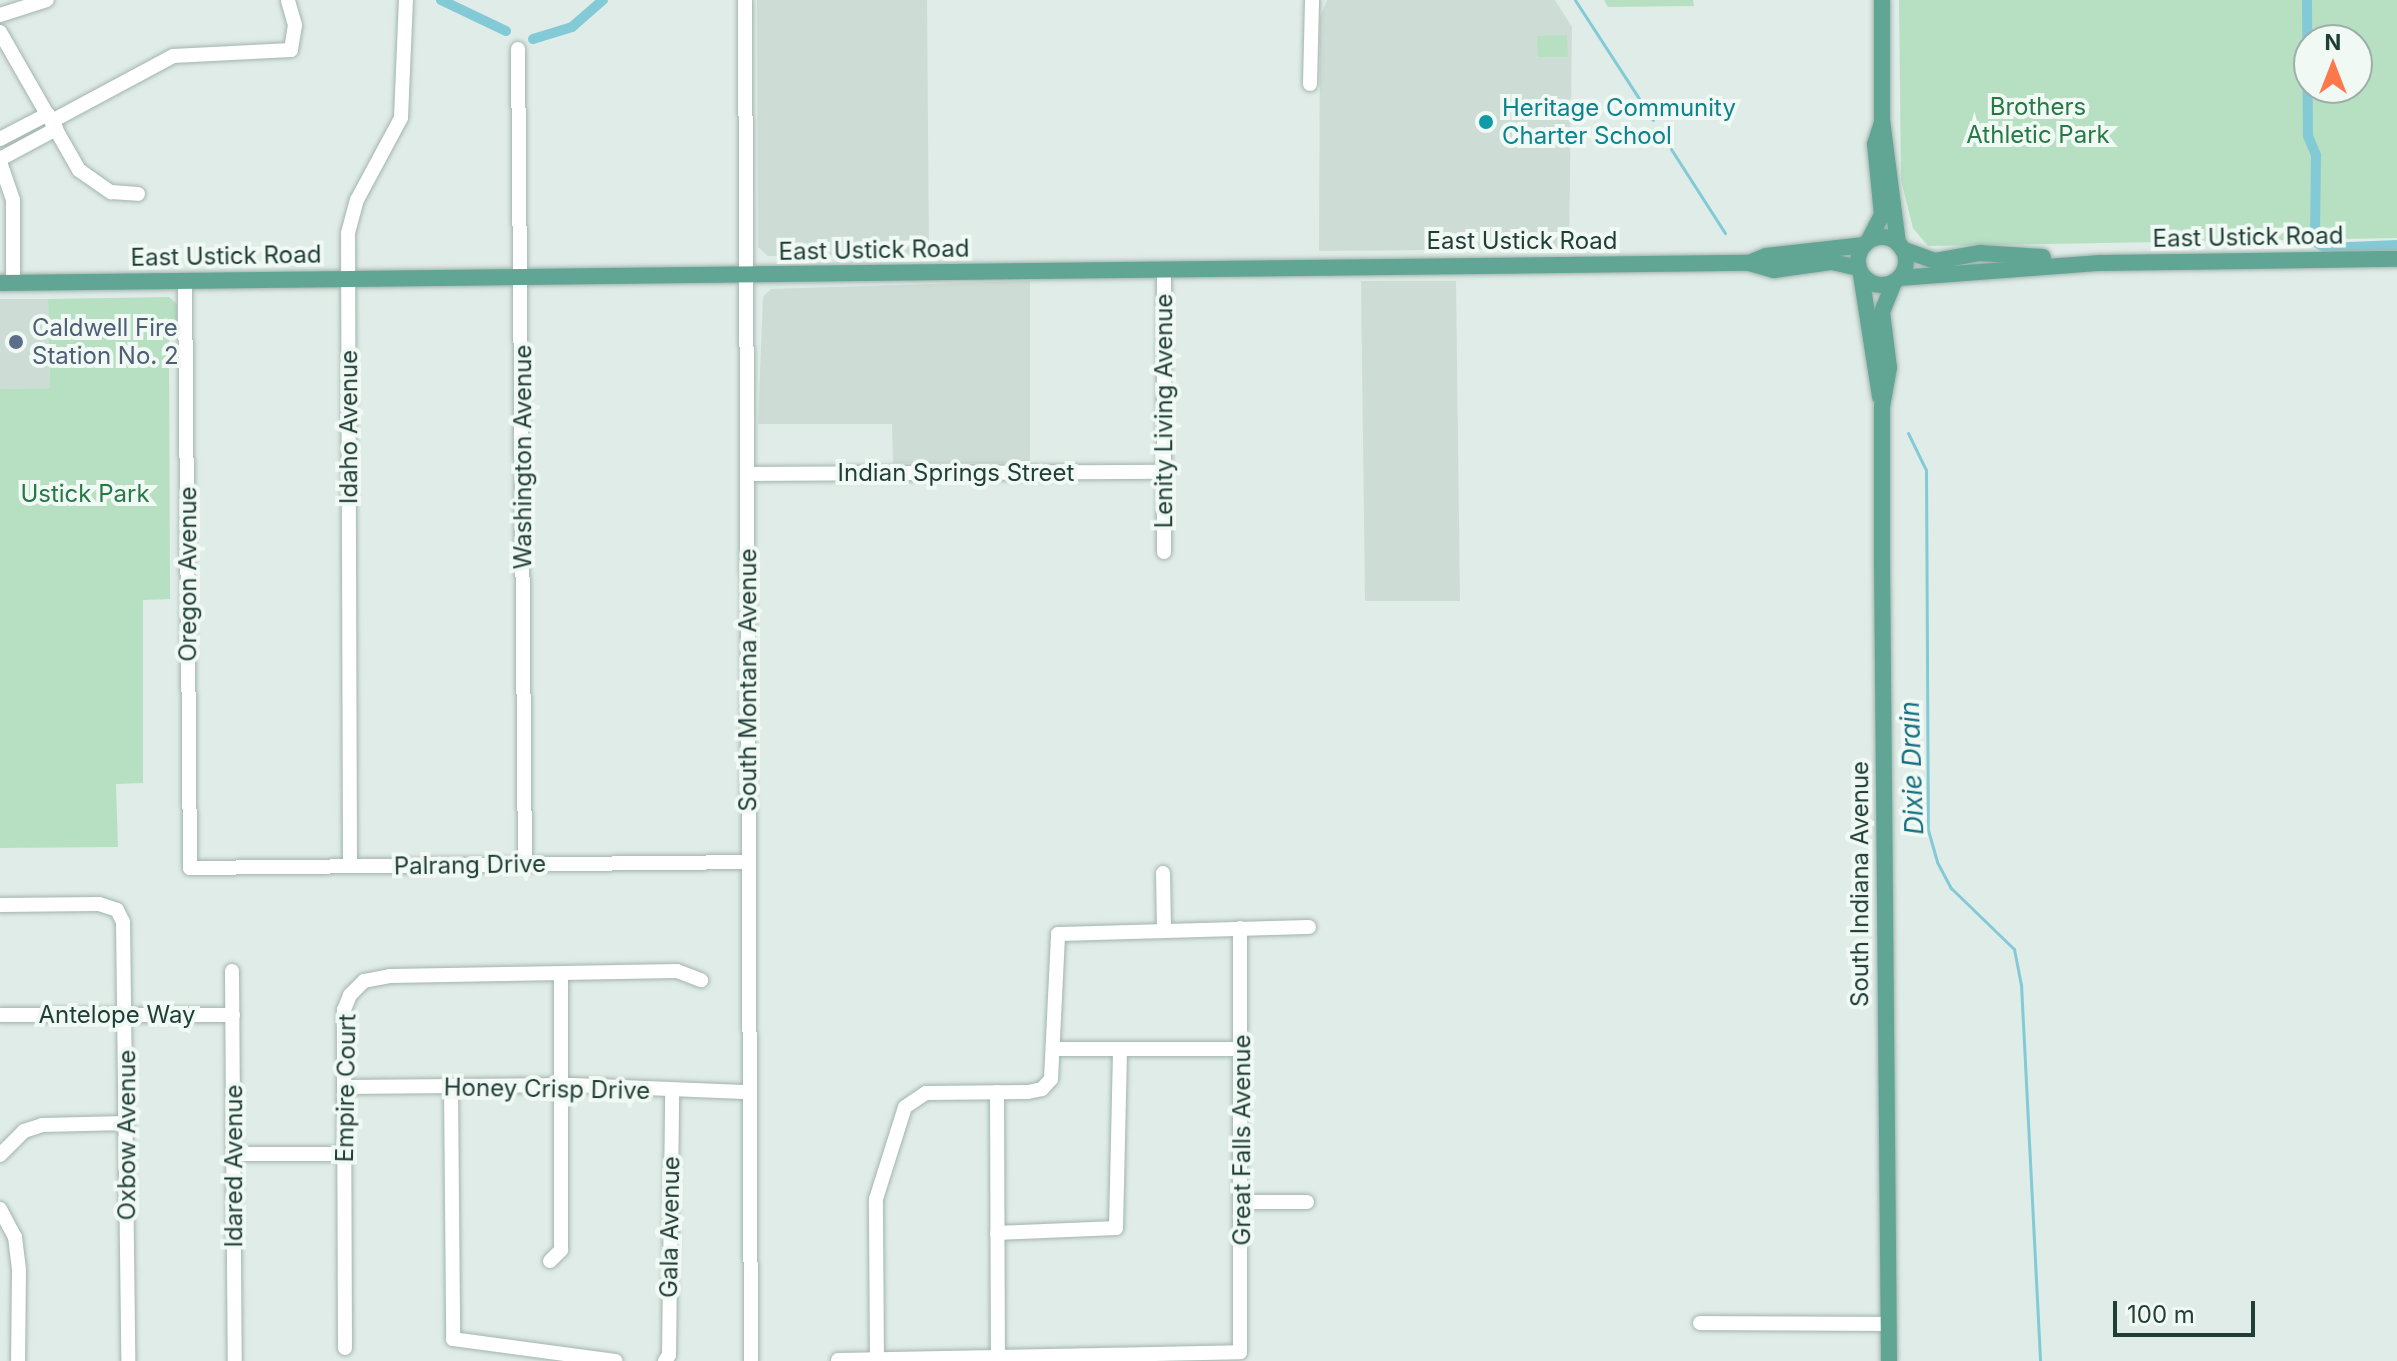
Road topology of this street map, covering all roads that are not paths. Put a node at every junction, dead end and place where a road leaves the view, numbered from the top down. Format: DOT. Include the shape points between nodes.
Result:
graph roads {
  1 [pos="47,0"];
  2 [pos="288,0"];
  3 [pos="406,0"];
  4 [pos="745,0"];
  5 [pos="1312,0"];
  6 [pos="1882,0"];
  7 [pos="0,15"];
  8 [pos="0,32"];
  9 [pos="518,49"];
  10 [pos="1310,84"];
  11 [pos="1882,120"];
  12 [pos="52,122"];
  13 [pos="0,139"];
  14 [pos="0,161"];
  15 [pos="138,194"];
  16 [pos="1866,242"];
  17 [pos="1900,246"];
  18 [pos="2397,259"];
  19 [pos="1749,263"];
  20 [pos="2100,263"];
  21 [pos="1164,270"];
  22 [pos="1860,271"];
  23 [pos="746,275"];
  24 [pos="521,277"];
  25 [pos="348,279"];
  26 [pos="1897,280"];
  27 [pos="185,281"];
  28 [pos="6,283"];
  29 [pos="1882,407"];
  30 [pos="1164,472"];
  31 [pos="747,474"];
  32 [pos="1164,552"];
  33 [pos="749,862"];
  34 [pos="525,864"];
  35 [pos="350,866"];
  36 [pos="190,868"];
  37 [pos="1163,873"];
  38 [pos="0,905"];
  39 [pos="1309,927"];
  40 [pos="1240,928"];
  41 [pos="1164,929"];
  42 [pos="232,971"];
  43 [pos="561,974"];
  44 [pos="701,980"];
  45 [pos="0,1015"];
  46 [pos="127,1015"];
  47 [pos="233,1015"];
  48 [pos="1055,1049"];
  49 [pos="1120,1049"];
  50 [pos="1241,1049"];
  51 [pos="561,1085"];
  52 [pos="451,1086"];
  53 [pos="344,1087"];
  54 [pos="672,1091"];
  55 [pos="750,1092"];
  56 [pos="997,1092"];
  57 [pos="127,1123"];
  58 [pos="234,1154"];
  59 [pos="344,1154"];
  60 [pos="0,1155"];
  61 [pos="1242,1202"];
  62 [pos="1307,1202"];
  63 [pos="0,1209"];
  64 [pos="997,1233"];
  65 [pos="550,1261"];
  66 [pos="1700,1323"];
  67 [pos="1889,1324"];
  68 [pos="345,1348"];
  69 [pos="538,1354"];
  70 [pos="998,1359"];
  71 [pos="1165,1359"];
  72 [pos="838,1360"];
  73 [pos="18,1361"];
  74 [pos="128,1361"];
  75 [pos="235,1361"];
  76 [pos="616,1361"];
  77 [pos="665,1361"];
  78 [pos="751,1361"];
  79 [pos="877,1361"];
  80 [pos="1889,1361"];
  1 -- 7 [label="street"];
  2 -- 12 [label="street" via="295,25 291,50 173,56"];
  3 -- 25 [label="street, Idaho Avenue" via="401,118 357,200 348,233"];
  4 -- 23 [label="street, South Montana Avenue"];
  5 -- 10 [label="street"];
  6 -- 11 [label="main road"];
  8 -- 12 [label="street"];
  9 -- 24 [label="street, Washington Avenue"];
  11 -- 16 [label="main road" via="1875,144 1882,215"];
  11 -- 17 [label="main road"];
  12 -- 13 [label="street"];
  12 -- 14 [label="street"];
  12 -- 15 [label="street" via="79,170 94,185"];
  14 -- 28 [label="street" via="13,200"];
  16 -- 17 [label="main road" via="1887,238"];
  16 -- 19 [label="main road, East Ustick Road"];
  16 -- 22 [label="main road"];
  17 -- 20 [label="main road, East Ustick Road" via="1935,261 2007,253"];
  17 -- 26 [label="main road" via="1906,261"];
  18 -- 20 [label="main road, East Ustick Road"];
  19 -- 21 [label="main road, East Ustick Road"];
  19 -- 22 [label="main road, East Ustick Road" via="1774,270 1832,262"];
  20 -- 26 [label="main road, East Ustick Road"];
  21 -- 23 [label="main road, East Ustick Road"];
  21 -- 30 [label="street, Lenity Living Avenue"];
  22 -- 26 [label="main road" via="1876,285"];
  22 -- 29 [label="main road, South Indiana Avenue"];
  23 -- 24 [label="main road, East Ustick Road"];
  23 -- 31 [label="street, South Montana Avenue"];
  24 -- 25 [label="main road, East Ustick Road"];
  24 -- 34 [label="street, Washington Avenue"];
  25 -- 27 [label="main road, East Ustick Road"];
  25 -- 35 [label="street, Idaho Avenue"];
  26 -- 29 [label="main road, South Indiana Avenue" via="1882,312 1889,368"];
  27 -- 28 [label="main road, East Ustick Road"];
  27 -- 36 [label="street, Oregon Avenue"];
  29 -- 67 [label="main road, South Indiana Avenue"];
  30 -- 31 [label="street, Indian Springs Street"];
  30 -- 32 [label="street, Lenity Living Avenue"];
  31 -- 33 [label="street, South Montana Avenue"];
  33 -- 34 [label="street, Palrang Drive"];
  33 -- 55 [label="street, South Montana Avenue"];
  34 -- 35 [label="street, Palrang Drive"];
  35 -- 36 [label="street, Palrang Drive"];
  37 -- 41 [label="street"];
  38 -- 46 [label="street, Oxbow Avenue" via="99,904 117,910 123,922"];
  39 -- 40 [label="street"];
  40 -- 41 [label="street"];
  40 -- 50 [label="street, Great Falls Avenue"];
  41 -- 48 [label="street" via="1058,934"];
  42 -- 47 [label="street, Idared Avenue"];
  43 -- 44 [label="street, Empire Court" via="677,971"];
  43 -- 51 [label="street"];
  43 -- 53 [label="street, Empire Court" via="364,981 344,1010"];
  45 -- 46 [label="street, Antelope Way"];
  46 -- 47 [label="street, Antelope Way"];
  46 -- 57 [label="street, Oxbow Avenue"];
  47 -- 58 [label="street, Idared Avenue"];
  48 -- 49 [label="street"];
  48 -- 56 [label="street" via="1051,1079 1042,1089"];
  49 -- 50 [label="street"];
  49 -- 64 [label="street" via="1116,1228"];
  50 -- 61 [label="street, Great Falls Avenue"];
  51 -- 52 [label="street, Honey Crisp Drive"];
  51 -- 54 [label="street, Honey Crisp Drive"];
  51 -- 65 [label="street" via="561,1250"];
  52 -- 53 [label="street, Honey Crisp Drive"];
  52 -- 69 [label="street" via="453,1339"];
  53 -- 59 [label="street, Empire Court"];
  54 -- 55 [label="street, Honey Crisp Drive"];
  54 -- 77 [label="street, Gala Avenue"];
  55 -- 78 [label="street, South Montana Avenue"];
  56 -- 64 [label="street"];
  56 -- 79 [label="street" via="914,1097 905,1107 876,1199"];
  57 -- 60 [label="street" via="42,1125 24,1131"];
  57 -- 74 [label="street, Oxbow Avenue"];
  58 -- 59 [label="street"];
  58 -- 75 [label="street, Idared Avenue"];
  59 -- 68 [label="street, Empire Court"];
  61 -- 62 [label="street"];
  61 -- 71 [label="street, Great Falls Avenue" via="1240,1352"];
  63 -- 73 [label="street" via="15,1237 19,1270"];
  64 -- 70 [label="street"];
  66 -- 67 [label="street"];
  67 -- 80 [label="main road, South Indiana Avenue"];
  69 -- 76 [label="street"];
  70 -- 71 [label="street"];
  70 -- 79 [label="street"];
  72 -- 79 [label="street"];
}
